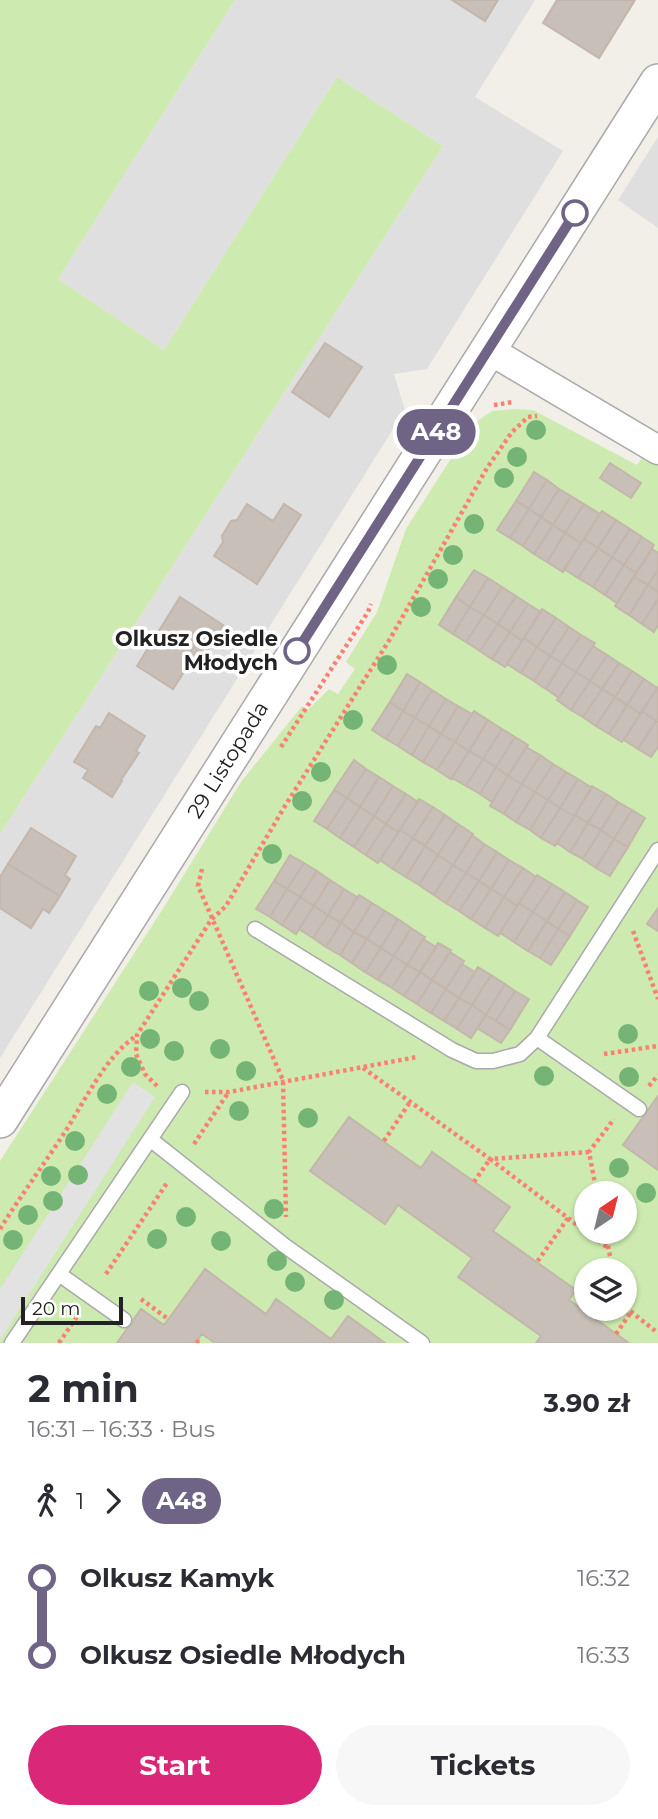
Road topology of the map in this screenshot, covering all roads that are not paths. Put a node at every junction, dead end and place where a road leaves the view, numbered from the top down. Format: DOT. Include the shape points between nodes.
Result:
graph roads {
  1 [pos="658,82"];
  2 [pos="489,350"];
  3 [pos="658,450"];
  4 [pos="658,850"];
  5 [pos="255,929"];
  6 [pos="537,1038"];
  7 [pos="178,1098"];
  8 [pos="639,1109"];
  9 [pos="0,1120"];
  10 [pos="150,1139"];
  11 [pos="59,1274"];
  12 [pos="124,1320"];
  13 [pos="12,1343"];
  14 [pos="422,1343"];
  1 -- 2 [label="street, 29 Listopada"];
  2 -- 3 [label="street"];
  2 -- 9 [label="street, 29 Listopada"];
  4 -- 6 [label="lane"];
  5 -- 6 [label="lane" via="452,1051 476,1061 520,1054"];
  6 -- 8 [label="lane"];
  7 -- 10 [label="lane"];
  10 -- 11 [label="lane"];
  10 -- 14 [label="lane" via="285,1246"];
  11 -- 12 [label="lane"];
  11 -- 13 [label="lane"];
}
